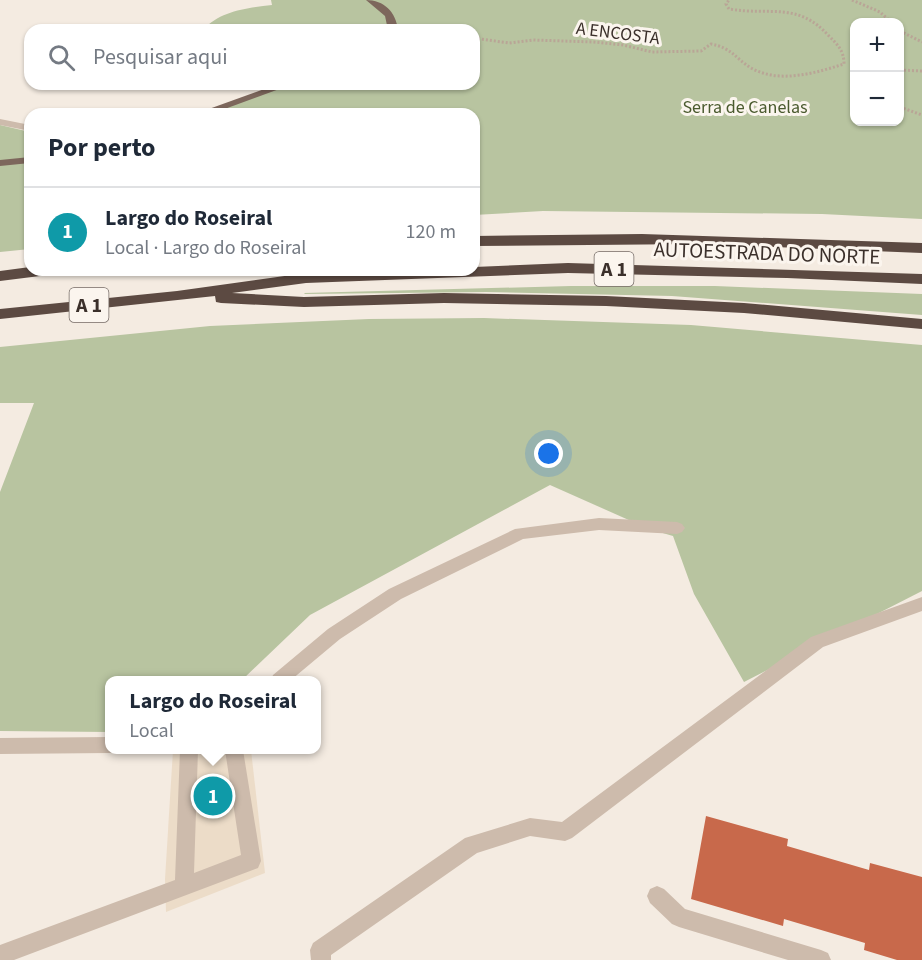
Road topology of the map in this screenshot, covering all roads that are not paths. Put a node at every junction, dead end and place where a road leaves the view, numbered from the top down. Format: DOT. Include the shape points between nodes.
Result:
graph roads {
  1 [pos="371,0"];
  2 [pos="393,24"];
  3 [pos="270,90"];
  4 [pos="218,108"];
  5 [pos="0,122"];
  6 [pos="24,127"];
  7 [pos="24,161"];
  8 [pos="0,163"];
  9 [pos="480,241"];
  10 [pos="922,248"];
  11 [pos="480,271"];
  12 [pos="24,273"];
  13 [pos="0,276"];
  14 [pos="358,276"];
  15 [pos="922,279"];
  16 [pos="177,296"];
  17 [pos="0,315"];
  18 [pos="922,324"];
  19 [pos="677,528"];
  20 [pos="922,604"];
  21 [pos="285,676"];
  22 [pos="105,745"];
  23 [pos="0,746"];
  24 [pos="189,754"];
  25 [pos="235,754"];
  26 [pos="183,886"];
  27 [pos="657,896"];
  28 [pos="0,955"];
  29 [pos="321,960"];
  30 [pos="821,960"];
  1 -- 2 [label="main road" via="385,10"];
  3 -- 4 [label="main road"];
  5 -- 6 [label="street"];
  7 -- 8 [label="main road"];
  9 -- 10 [label="highway, AUTOESTRADA DO NORTE / A 1" via="781,240"];
  11 -- 15 [label="highway, AUTOESTRADA DO NORTE / A 1" via="568,268"];
  12 -- 13 [label="highway, A 1"];
  14 -- 16 [label="highway, AUTOESTRADA DO NORTE / A 1" via="306,278"];
  16 -- 17 [label="highway, AUTOESTRADA DO NORTE / A 1"];
  16 -- 18 [label="highway" via="304,302 444,298 606,301 744,308"];
  19 -- 21 [label="street" via="599,524 521,533 395,594 334,634"];
  20 -- 29 [label="street" via="817,642 565,832 530,827 472,845 320,950"];
  22 -- 23 [label="street"];
  24 -- 26 [label="street"];
  25 -- 26 [label="street" via="251,861"];
  26 -- 28 [label="street"];
  27 -- 30 [label="street" via="679,917"];
}
